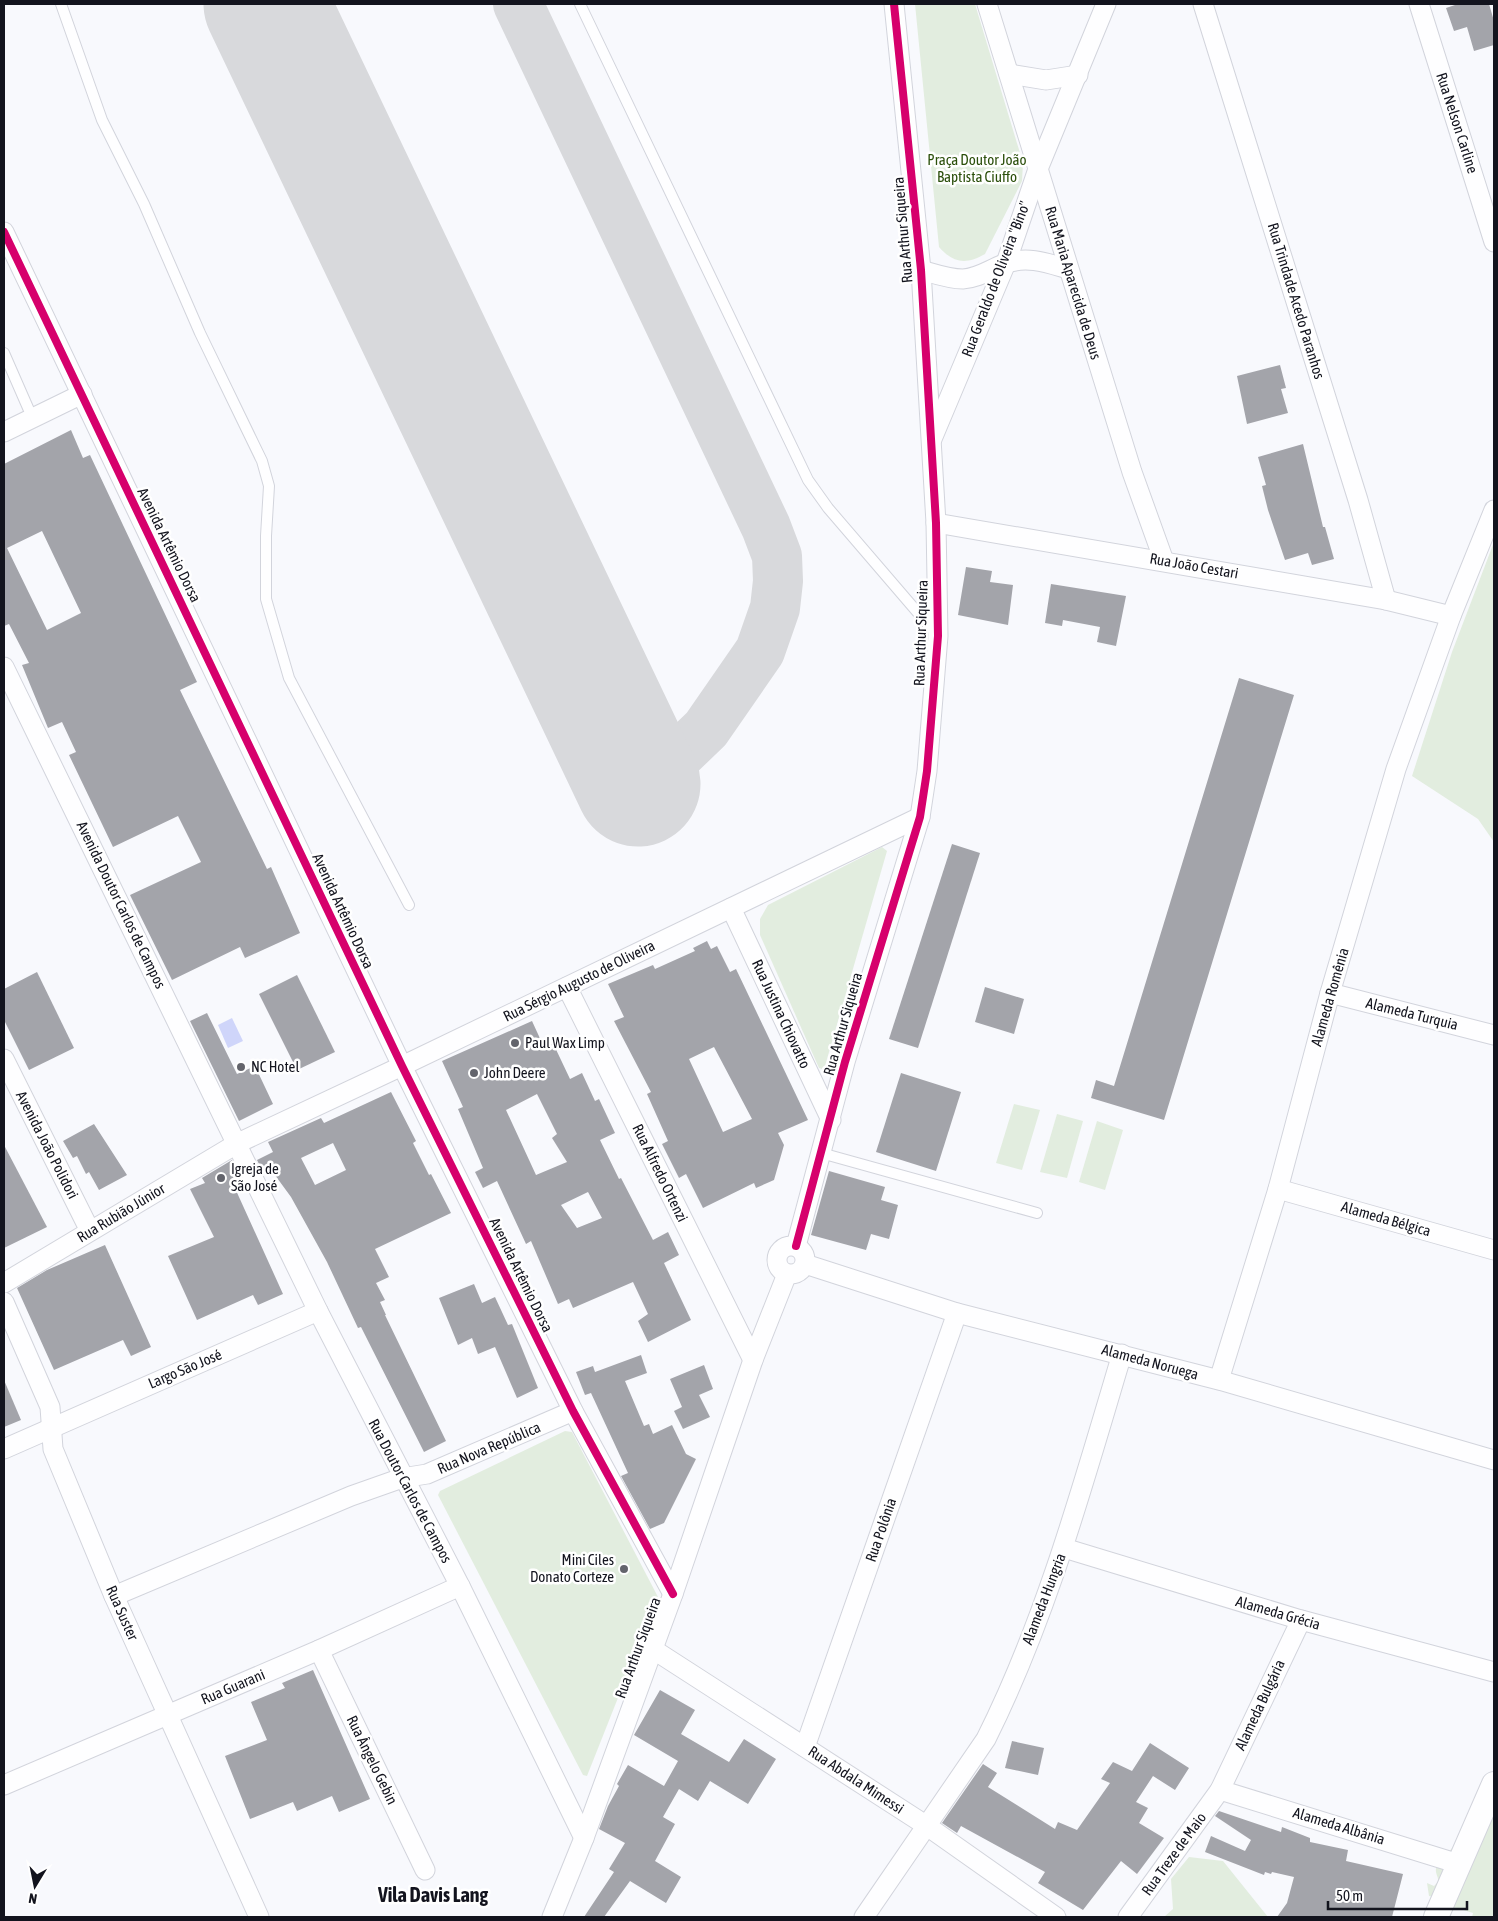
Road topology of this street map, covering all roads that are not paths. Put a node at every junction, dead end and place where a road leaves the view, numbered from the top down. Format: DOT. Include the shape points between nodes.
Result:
graph roads {
  1 [pos="61,4"];
  2 [pos="580,4"];
  3 [pos="894,4"];
  4 [pos="987,4"];
  5 [pos="1106,4"];
  6 [pos="1203,4"];
  7 [pos="1419,4"];
  8 [pos="1009,74"];
  9 [pos="1078,75"];
  10 [pos="1038,169"];
  11 [pos="4,232"];
  12 [pos="1494,242"];
  13 [pos="1006,263"];
  14 [pos="1068,269"];
  15 [pos="921,270"];
  16 [pos="4,354"];
  17 [pos="82,394"];
  18 [pos="32,417"];
  19 [pos="4,432"];
  20 [pos="930,442"];
  21 [pos="1494,510"];
  22 [pos="936,523"];
  23 [pos="1164,561"];
  24 [pos="1386,600"];
  25 [pos="1451,616"];
  26 [pos="938,636"];
  27 [pos="4,667"];
  28 [pos="920,817"];
  29 [pos="409,905"];
  30 [pos="731,908"];
  31 [pos="567,987"];
  32 [pos="1330,993"];
  33 [pos="1494,1035"];
  34 [pos="4,1059"];
  35 [pos="402,1066"];
  36 [pos="831,1120"];
  37 [pos="238,1143"];
  38 [pos="821,1152"];
  39 [pos="1278,1189"];
  40 [pos="1037,1213"];
  41 [pos="90,1231"];
  42 [pos="796,1246"];
  43 [pos="1494,1250"];
  44 [pos="805,1264"];
  45 [pos="787,1274"];
  46 [pos="4,1283"];
  47 [pos="4,1302"];
  48 [pos="318,1311"];
  49 [pos="958,1313"];
  50 [pos="1122,1354"];
  51 [pos="753,1360"];
  52 [pos="1218,1380"];
  53 [pos="573,1411"];
  54 [pos="52,1427"];
  55 [pos="4,1449"];
  56 [pos="1494,1460"];
  57 [pos="402,1478"];
  58 [pos="1064,1548"];
  59 [pos="460,1586"];
  60 [pos="673,1594"];
  61 [pos="114,1596"];
  62 [pos="1301,1620"];
  63 [pos="652,1648"];
  64 [pos="319,1650"];
  65 [pos="1494,1672"];
  66 [pos="167,1715"];
  67 [pos="805,1747"];
  68 [pos="1494,1784"];
  69 [pos="4,1785"];
  70 [pos="1220,1790"];
  71 [pos="927,1826"];
  72 [pos="584,1838"];
  73 [pos="1458,1864"];
  74 [pos="425,1870"];
  75 [pos="259,1917"];
  76 [pos="552,1917"];
  77 [pos="864,1917"];
  78 [pos="1056,1917"];
  79 [pos="1128,1917"];
  80 [pos="1436,1917"];
  1 -- 29 [label="lane" via="102,120 262,461 269,486 266,599 289,678"];
  2 -- 26 [label="lane, Rua Arthur Siqueira" via="808,480 828,508"];
  3 -- 15 [label="street, Rua Arthur Siqueira"];
  4 -- 8 [label="street, Rua Maria Aparecida de Deus"];
  5 -- 9 [label="street, Rua Geraldo de Oliveira \"Bino\""];
  6 -- 24 [label="street, Rua Trindade Acedo Paranhos" via="1358,500"];
  7 -- 12 [label="street, Rua Nelson Carline"];
  8 -- 9 [label="street" via="1046,80"];
  8 -- 10 [label="street, Rua Maria Aparecida de Deus"];
  9 -- 10 [label="street, Rua Geraldo de Oliveira \"Bino\""];
  10 -- 13 [label="street, Rua Geraldo de Oliveira \"Bino\""];
  10 -- 14 [label="street, Rua Maria Aparecida de Deus"];
  11 -- 17 [label="street, Avenida Artêmio Dorsa"];
  13 -- 14 [label="street" via="1040,260"];
  13 -- 15 [label="street" via="984,275 965,279"];
  13 -- 20 [label="street, Rua Geraldo de Oliveira \"Bino\""];
  14 -- 23 [label="street, Rua Maria Aparecida de Deus" via="1132,472"];
  15 -- 20 [label="street, Rua Arthur Siqueira"];
  16 -- 18 [label="lane"];
  17 -- 18 [label="street"];
  17 -- 35 [label="street, Avenida Artêmio Dorsa"];
  18 -- 19 [label="street"];
  20 -- 22 [label="street, Rua Arthur Siqueira"];
  21 -- 25 [label="street, Alameda Romênia"];
  22 -- 23 [label="street, Rua João Cestari"];
  22 -- 26 [label="street, Rua Arthur Siqueira"];
  23 -- 24 [label="street, Rua João Cestari"];
  24 -- 25 [label="street, Rua João Cestari"];
  25 -- 32 [label="street, Alameda Romênia" via="1396,769"];
  26 -- 28 [label="street, Rua Arthur Siqueira"];
  27 -- 37 [label="street, Avenida Doutor Carlos de Campos"];
  28 -- 30 [label="street, Rua Sérgio Augusto de Oliveira"];
  28 -- 36 [label="street, Rua Arthur Siqueira" via="845,1062"];
  30 -- 31 [label="street, Rua Sérgio Augusto de Oliveira"];
  30 -- 36 [label="street, Rua Justina Chiovatto"];
  31 -- 35 [label="street, Rua Sérgio Augusto de Oliveira"];
  31 -- 51 [label="street, Rua Alfredo Ortenzi"];
  32 -- 33 [label="street, Alameda Turquia"];
  32 -- 39 [label="street, Alameda Romênia"];
  34 -- 41 [label="street, Avenida João Polidori"];
  35 -- 37 [label="street, Rua Sérgio Augusto de Oliveira"];
  35 -- 53 [label="street, Avenida Artêmio Dorsa"];
  36 -- 38 [label="street, Rua Arthur Siqueira"];
  37 -- 41 [label="street, Rua Rubião Júnior"];
  37 -- 48 [label="street, Rua Doutor Carlos de Campos"];
  38 -- 40 [label="lane"];
  38 -- 42 [label="street, Rua Arthur Siqueira"];
  39 -- 43 [label="street, Alameda Bélgica"];
  39 -- 52 [label="street, Alameda Romênia"];
  41 -- 46 [label="street, Rua Rubião Júnior"];
  42 -- 44 [label="street" via="803,1252"];
  42 -- 45 [label="street" via="781,1249 776,1258 779,1268"];
  44 -- 45 [label="street" via="800,1272"];
  44 -- 49 [label="street, Alameda Noruega"];
  45 -- 51 [label="street, Rua Arthur Siqueira"];
  47 -- 54 [label="street, Rua Suster" via="50,1407"];
  48 -- 54 [label="street, Largo São José"];
  48 -- 57 [label="street, Rua Doutor Carlos de Campos"];
  49 -- 50 [label="street, Alameda Noruega"];
  49 -- 67 [label="street, Rua Polônia"];
  50 -- 52 [label="street, Alameda Noruega"];
  50 -- 58 [label="street, Alameda Hungria"];
  51 -- 60 [label="street, Rua Arthur Siqueira"];
  52 -- 56 [label="street, Alameda Noruega"];
  53 -- 57 [label="street, Rua Nova República" via="427,1474"];
  53 -- 60 [label="street, Avenida Artêmio Dorsa"];
  54 -- 55 [label="street, Largo São José"];
  54 -- 61 [label="street, Rua Suster" via="53,1449"];
  57 -- 59 [label="street, Rua Doutor Carlos de Campos"];
  57 -- 61 [label="street, Rua Nova República" via="351,1496"];
  58 -- 62 [label="street, Alameda Grécia"];
  58 -- 71 [label="street, Alameda Hungria" via="1000,1712 986,1739"];
  59 -- 64 [label="street, Rua Guarani"];
  59 -- 72 [label="street, Rua Doutor Carlos de Campos"];
  60 -- 63 [label="street, Rua Arthur Siqueira"];
  61 -- 66 [label="street, Rua Suster"];
  62 -- 65 [label="street, Alameda Grécia"];
  62 -- 70 [label="street, Alameda Bulgária"];
  63 -- 67 [label="street, Rua Abdala Mimessi"];
  63 -- 72 [label="street, Rua Arthur Siqueira"];
  64 -- 66 [label="street, Rua Guarani"];
  64 -- 74 [label="street, Rua Ângelo Gebin"];
  66 -- 69 [label="street, Rua Guarani"];
  66 -- 75 [label="street, Rua Suster"];
  67 -- 71 [label="street, Rua Abdala Mimessi"];
  68 -- 73 [label="street"];
  70 -- 73 [label="street, Alameda Albânia"];
  70 -- 79 [label="street, Rua Treze de Maio"];
  71 -- 77 [label="street, Alameda Hungria"];
  71 -- 78 [label="street, Rua Abdala Mimessi"];
  72 -- 76 [label="street, Rua Arthur Siqueira"];
  73 -- 80 [label="street"];
}
